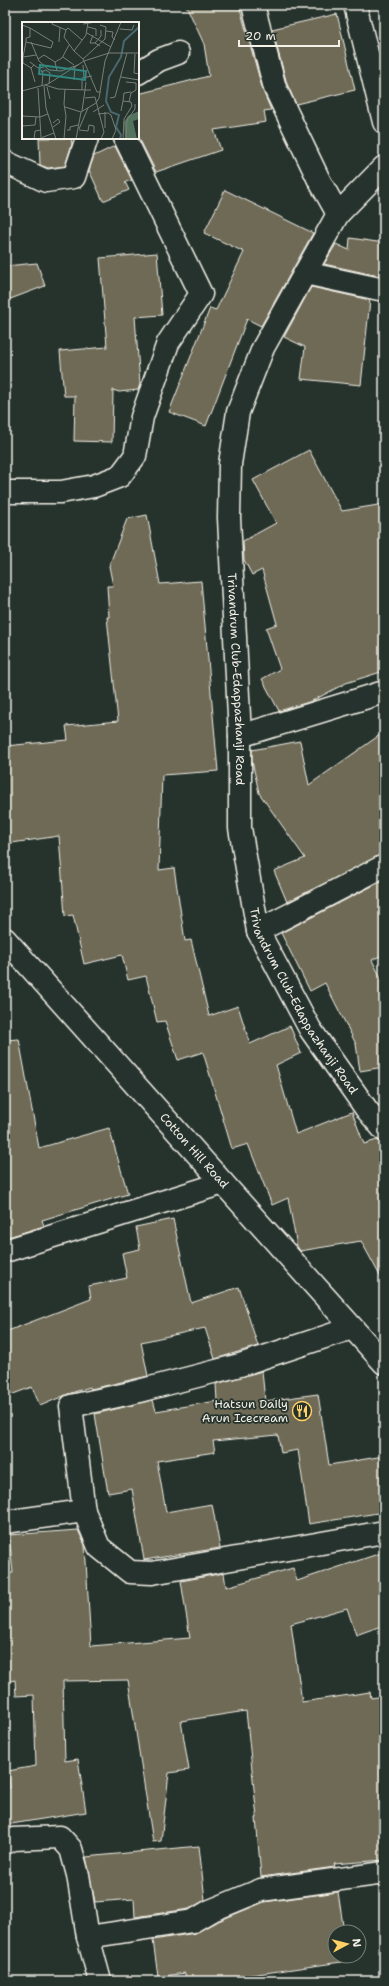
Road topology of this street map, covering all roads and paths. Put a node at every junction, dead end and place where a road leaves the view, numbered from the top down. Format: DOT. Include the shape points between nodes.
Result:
graph roads {
  1 [pos="253,5"];
  2 [pos="355,5"];
  3 [pos="178,53"];
  4 [pos="139,72"];
  5 [pos="384,122"];
  6 [pos="87,139"];
  7 [pos="125,139"];
  8 [pos="5,162"];
  9 [pos="384,167"];
  10 [pos="338,214"];
  11 [pos="305,273"];
  12 [pos="384,290"];
  13 [pos="5,492"];
  14 [pos="384,692"];
  15 [pos="240,736"];
  16 [pos="384,866"];
  17 [pos="258,931"];
  18 [pos="5,939"];
  19 [pos="384,1130"];
  20 [pos="223,1183"];
  21 [pos="5,1251"];
  22 [pos="352,1328"];
  23 [pos="384,1362"];
  24 [pos="84,1511"];
  25 [pos="5,1522"];
  26 [pos="384,1532"];
  27 [pos="5,1843"];
  28 [pos="384,1873"];
  29 [pos="88,1937"];
  30 [pos="100,1981"];
  1 -- 10 [label="street" via="275,88"];
  2 -- 5 [label="street"];
  3 -- 4 [label="street" via="159,60"];
  6 -- 8 [label="street" via="74,177 46,181"];
  7 -- 13 [label="street" via="200,294 168,343 142,417 135,456 120,476 94,486 61,492"];
  9 -- 10 [label="street, Trivandrum Club-Edappazhanji Road"];
  10 -- 11 [label="street, Trivandrum Club-Edappazhanji Road"];
  11 -- 12 [label="street"];
  11 -- 15 [label="street, Trivandrum Club-Edappazhanji Road" via="261,355 238,412 230,464 229,518"];
  14 -- 15 [label="street"];
  15 -- 17 [label="street, Trivandrum Club-Edappazhanji Road" via="240,828"];
  16 -- 17 [label="street"];
  17 -- 19 [label="street, Trivandrum Club-Edappazhanji Road" via="310,1029"];
  18 -- 20 [label="street, Cotton Hill Road"];
  20 -- 21 [label="street"];
  20 -- 22 [label="street, Cotton Hill Road"];
  22 -- 23 [label="street, Cotton Hill Road"];
  22 -- 24 [label="street" via="240,1365 71,1406"];
  24 -- 25 [label="street"];
  24 -- 26 [label="street" via="99,1547 130,1572 152,1573"];
  27 -- 29 [label="street" via="13,1839 60,1837 71,1849"];
  28 -- 29 [label="street" via="261,1890 210,1911 193,1921"];
  29 -- 30 [label="street"];
}
